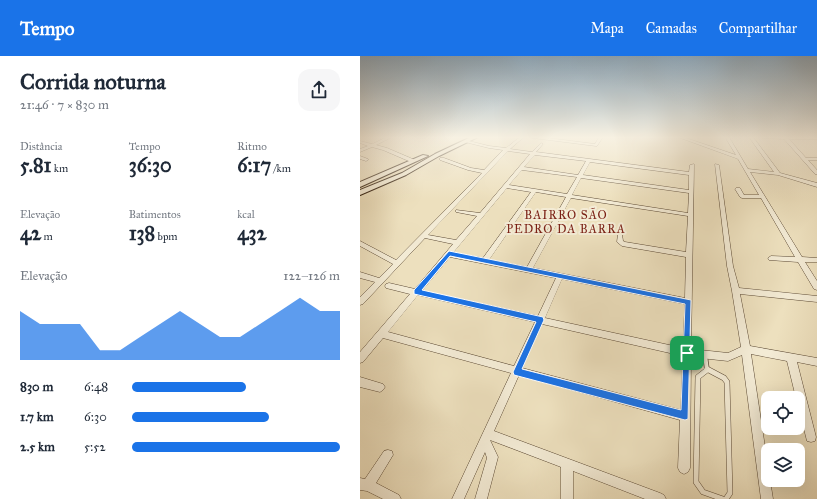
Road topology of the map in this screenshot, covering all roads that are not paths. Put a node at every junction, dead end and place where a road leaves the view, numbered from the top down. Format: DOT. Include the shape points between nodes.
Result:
graph roads {
  1 [pos="361,158"];
  2 [pos="406,158"];
  3 [pos="422,158"];
  4 [pos="433,158"];
  5 [pos="499,158"];
  6 [pos="530,158"];
  7 [pos="562,158"];
  8 [pos="740,158"];
  9 [pos="766,158"];
  10 [pos="442,159"];
  11 [pos="805,159"];
  12 [pos="817,159"];
  13 [pos="366,160"];
  14 [pos="414,161"];
  15 [pos="588,161"];
  16 [pos="692,165"];
  17 [pos="717,165"];
  18 [pos="521,168"];
  19 [pos="393,170"];
  20 [pos="749,170"];
  21 [pos="486,172"];
  22 [pos="817,173"];
  23 [pos="404,174"];
  24 [pos="691,174"];
  25 [pos="778,174"];
  26 [pos="580,176"];
  27 [pos="360,185"];
  28 [pos="817,185"];
  29 [pos="506,186"];
  30 [pos="738,189"];
  31 [pos="535,190"];
  32 [pos="691,192"];
  33 [pos="360,193"];
  34 [pos="569,196"];
  35 [pos="764,197"];
  36 [pos="458,210"];
  37 [pos="482,214"];
  38 [pos="690,215"];
  39 [pos="620,235"];
  40 [pos="424,236"];
  41 [pos="360,243"];
  42 [pos="458,243"];
  43 [pos="449,254"];
  44 [pos="689,255"];
  45 [pos="771,258"];
  46 [pos="800,260"];
  47 [pos="817,260"];
  48 [pos="484,261"];
  49 [pos="397,263"];
  50 [pos="530,270"];
  51 [pos="360,276"];
  52 [pos="560,276"];
  53 [pos="381,281"];
  54 [pos="388,286"];
  55 [pos="817,287"];
  56 [pos="736,291"];
  57 [pos="417,292"];
  58 [pos="817,299"];
  59 [pos="360,302"];
  60 [pos="688,302"];
  61 [pos="540,320"];
  62 [pos="381,334"];
  63 [pos="746,350"];
  64 [pos="687,353"];
  65 [pos="705,355"];
  66 [pos="791,358"];
  67 [pos="360,359"];
  68 [pos="817,362"];
  69 [pos="706,370"];
  70 [pos="517,372"];
  71 [pos="360,382"];
  72 [pos="380,387"];
  73 [pos="685,416"];
  74 [pos="811,437"];
  75 [pos="486,438"];
  76 [pos="388,454"];
  77 [pos="567,463"];
  78 [pos="684,468"];
  79 [pos="364,484"];
  80 [pos="395,499"];
  81 [pos="458,499"];
  82 [pos="481,499"];
  83 [pos="567,499"];
  84 [pos="660,499"];
  85 [pos="722,499"];
  86 [pos="726,499"];
  87 [pos="767,499"];
  1 -- 13 [label="street"];
  2 -- 14 [label="street"];
  3 -- 14 [label="main road"];
  4 -- 23 [label="main road"];
  5 -- 21 [label="street"];
  6 -- 18 [label="street"];
  7 -- 15 [label="street"];
  8 -- 20 [label="street"];
  9 -- 25 [label="street"];
  10 -- 21 [label="street"];
  11 -- 12 [label="street"];
  11 -- 22 [label="street"];
  14 -- 19 [label="main road"];
  15 -- 24 [label="street"];
  15 -- 26 [label="street"];
  16 -- 24 [label="street"];
  17 -- 56 [label="street" via="730,266"];
  18 -- 26 [label="street"];
  18 -- 29 [label="street"];
  19 -- 23 [label="main road" via="404,169"];
  19 -- 27 [label="main road"];
  20 -- 25 [label="street"];
  20 -- 35 [label="street"];
  21 -- 40 [label="street"];
  23 -- 33 [label="main road"];
  24 -- 32 [label="street"];
  25 -- 28 [label="street"];
  26 -- 32 [label="street"];
  26 -- 34 [label="street"];
  29 -- 31 [label="street"];
  29 -- 37 [label="street"];
  30 -- 35 [label="street" via="742,196"];
  31 -- 34 [label="street"];
  31 -- 48 [label="street"];
  32 -- 38 [label="street"];
  34 -- 38 [label="street"];
  34 -- 50 [label="street"];
  35 -- 46 [label="street"];
  36 -- 37 [label="street"];
  37 -- 42 [label="street"];
  38 -- 44 [label="street"];
  39 -- 44 [label="street" via="620,242 624,244"];
  40 -- 42 [label="street"];
  40 -- 49 [label="street"];
  41 -- 49 [label="street"];
  42 -- 43 [label="street"];
  43 -- 48 [label="street"];
  43 -- 57 [label="street"];
  44 -- 60 [label="street"];
  45 -- 46 [label="street"];
  46 -- 47 [label="street"];
  46 -- 55 [label="street"];
  48 -- 50 [label="street"];
  49 -- 53 [label="street"];
  50 -- 52 [label="street"];
  51 -- 53 [label="street"];
  52 -- 60 [label="street"];
  52 -- 61 [label="street"];
  53 -- 59 [label="street"];
  54 -- 57 [label="street"];
  56 -- 58 [label="street"];
  56 -- 63 [label="street"];
  57 -- 61 [label="street"];
  57 -- 62 [label="street"];
  60 -- 64 [label="street"];
  61 -- 64 [label="street"];
  61 -- 70 [label="street"];
  62 -- 67 [label="street"];
  62 -- 70 [label="street"];
  63 -- 65 [label="street" via="728,357"];
  63 -- 66 [label="street"];
  63 -- 87 [label="street"];
  64 -- 65 [label="street"];
  64 -- 73 [label="street"];
  65 -- 69 [label="lane"];
  66 -- 68 [label="street"];
  66 -- 74 [label="street"];
  69 -- 85 [label="lane" via="698,377 696,482 703,492"];
  69 -- 86 [label="lane" via="727,382 730,493"];
  70 -- 73 [label="street"];
  70 -- 75 [label="street"];
  71 -- 72 [label="street"];
  73 -- 78 [label="street"];
  75 -- 77 [label="street"];
  75 -- 81 [label="street"];
  75 -- 82 [label="street" via="493,458"];
  76 -- 79 [label="street"];
  77 -- 83 [label="street"];
  77 -- 84 [label="street"];
  79 -- 80 [label="street"];
}
